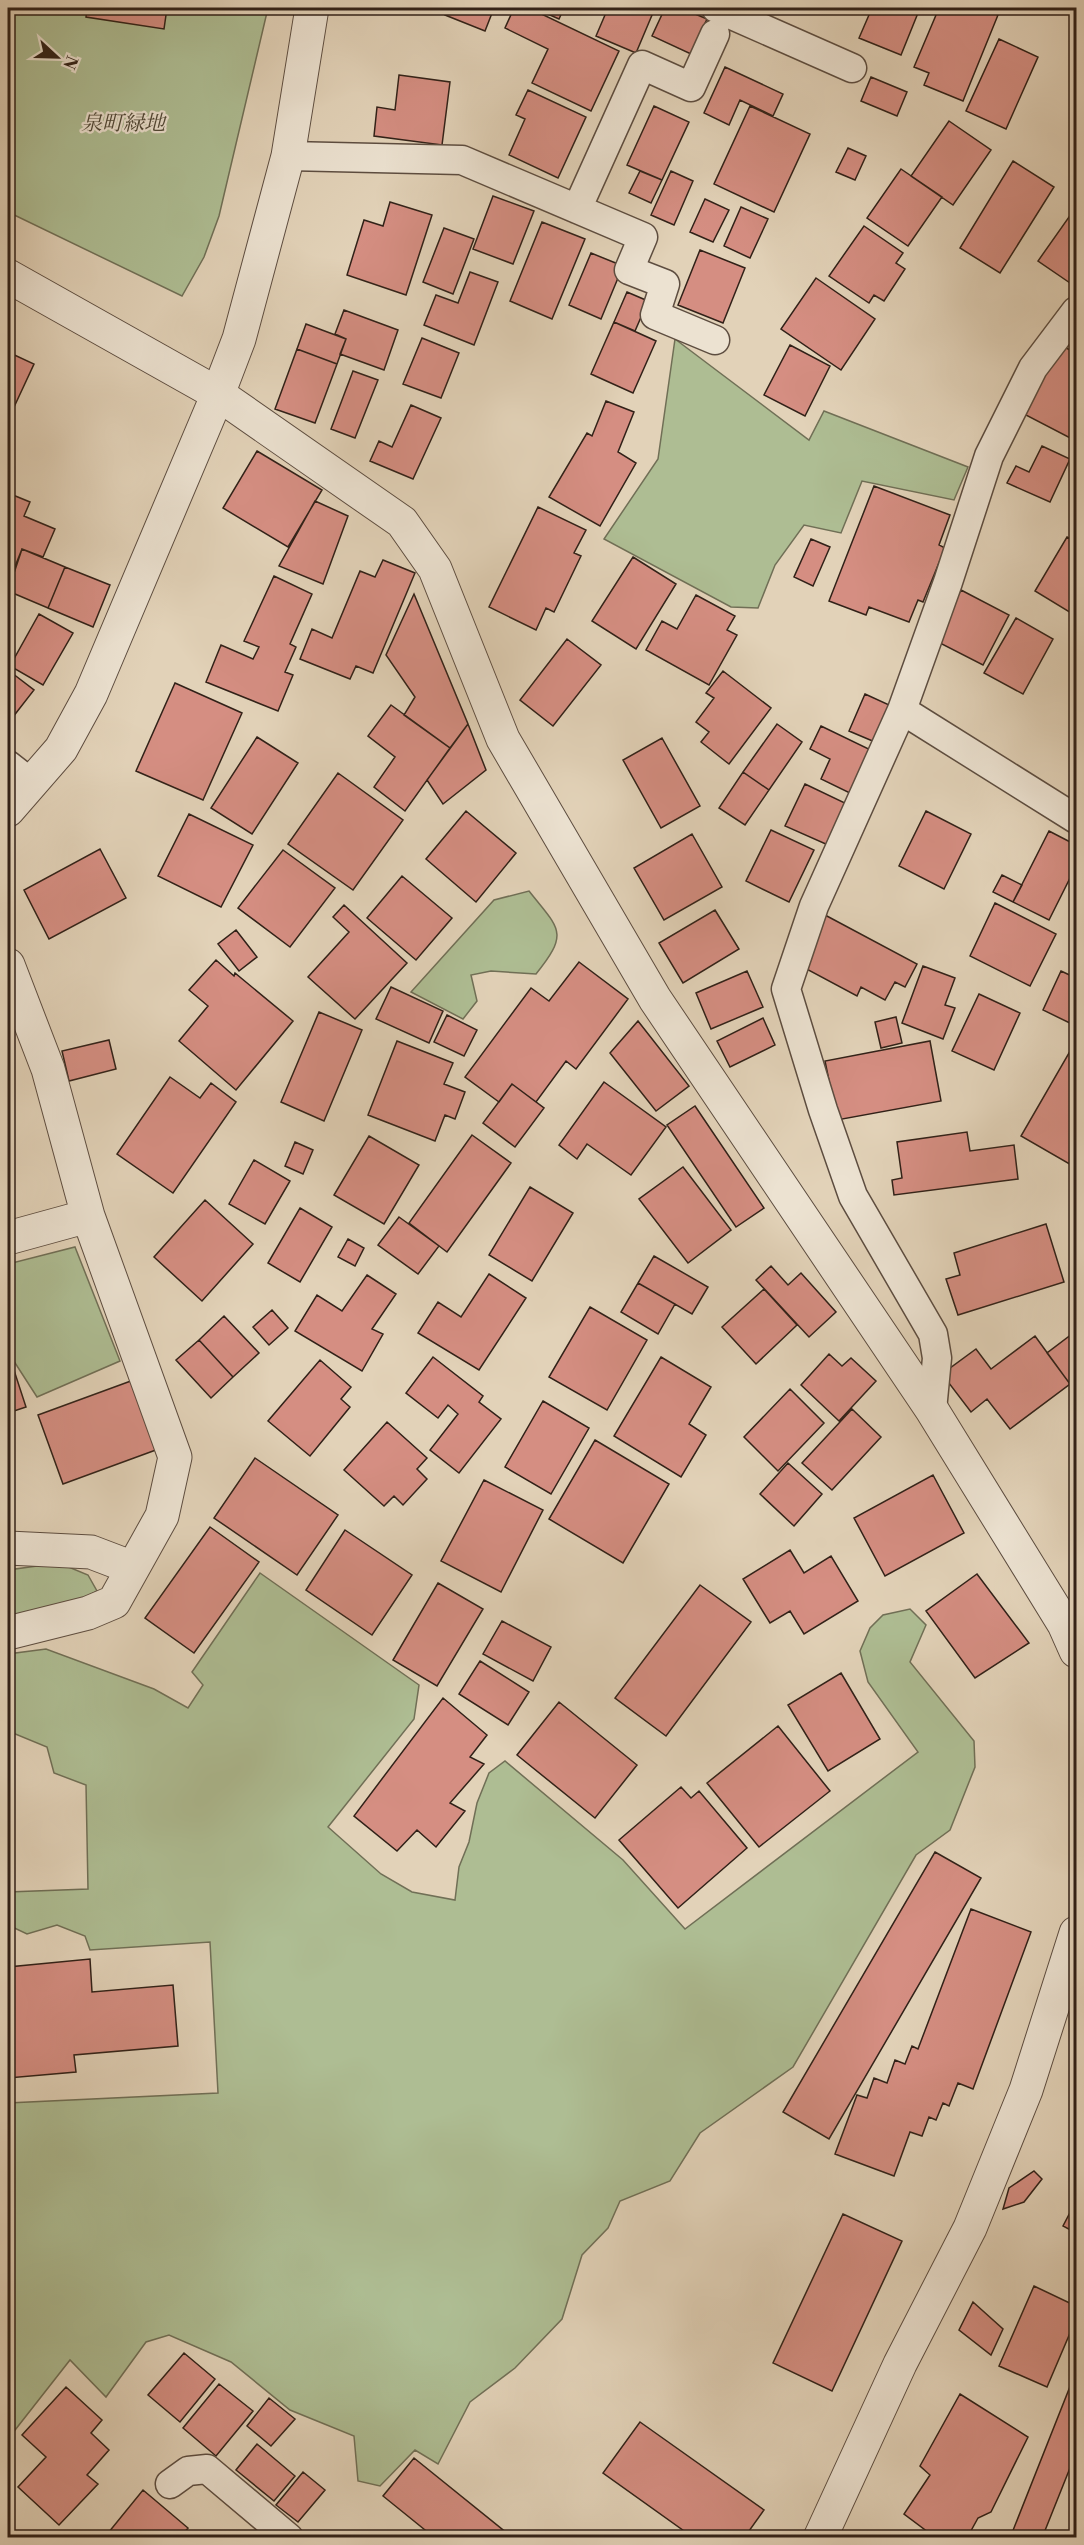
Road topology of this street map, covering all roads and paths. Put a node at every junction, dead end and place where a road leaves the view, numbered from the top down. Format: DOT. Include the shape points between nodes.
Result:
graph roads {
  1 [pos="312,8"];
  2 [pos="716,21"];
  3 [pos="852,68"];
  4 [pos="288,156"];
  5 [pos="577,209"];
  6 [pos="8,276"];
  7 [pos="1077,311"];
  8 [pos="716,340"];
  9 [pos="218,394"];
  10 [pos="902,710"];
  11 [pos="19,774"];
  12 [pos="8,810"];
  13 [pos="1077,819"];
  14 [pos="8,965"];
  15 [pos="88,1216"];
  16 [pos="8,1238"];
  17 [pos="932,1410"];
  18 [pos="8,1548"];
  19 [pos="133,1569"];
  20 [pos="8,1633"];
  21 [pos="1077,1651"];
  22 [pos="1077,1933"];
  23 [pos="170,2484"];
  24 [pos="289,2538"];
  25 [pos="820,2538"];
  1 -- 4 [label="street"];
  2 -- 3 [label="lane"];
  2 -- 5 [label="lane" via="691,87 642,65"];
  4 -- 5 [label="lane" via="462,160"];
  4 -- 9 [label="street" via="239,339"];
  5 -- 8 [label="lane" via="644,237 628,270 665,284 655,315"];
  6 -- 9 [label="street"];
  7 -- 10 [label="lane" via="1033,368 989,456"];
  9 -- 11 [label="street" via="91,694 61,749"];
  9 -- 17 [label="street" via="402,522 435,569 503,739 655,999"];
  10 -- 13 [label="lane"];
  10 -- 17 [label="lane" via="814,906 786,989 853,1196 933,1334 937,1358"];
  11 -- 12 [label="street"];
  14 -- 15 [label="street" via="48,1069"];
  15 -- 16 [label="street"];
  15 -- 19 [label="street" via="175,1457 162,1516"];
  17 -- 21 [label="street"];
  18 -- 19 [label="street" via="92,1552"];
  19 -- 20 [label="street" via="114,1602 88,1613"];
  22 -- 25 [label="street" via="1026,2090 970,2228 900,2364"];
  23 -- 24 [label="lane" via="188,2470 207,2469"];
}
